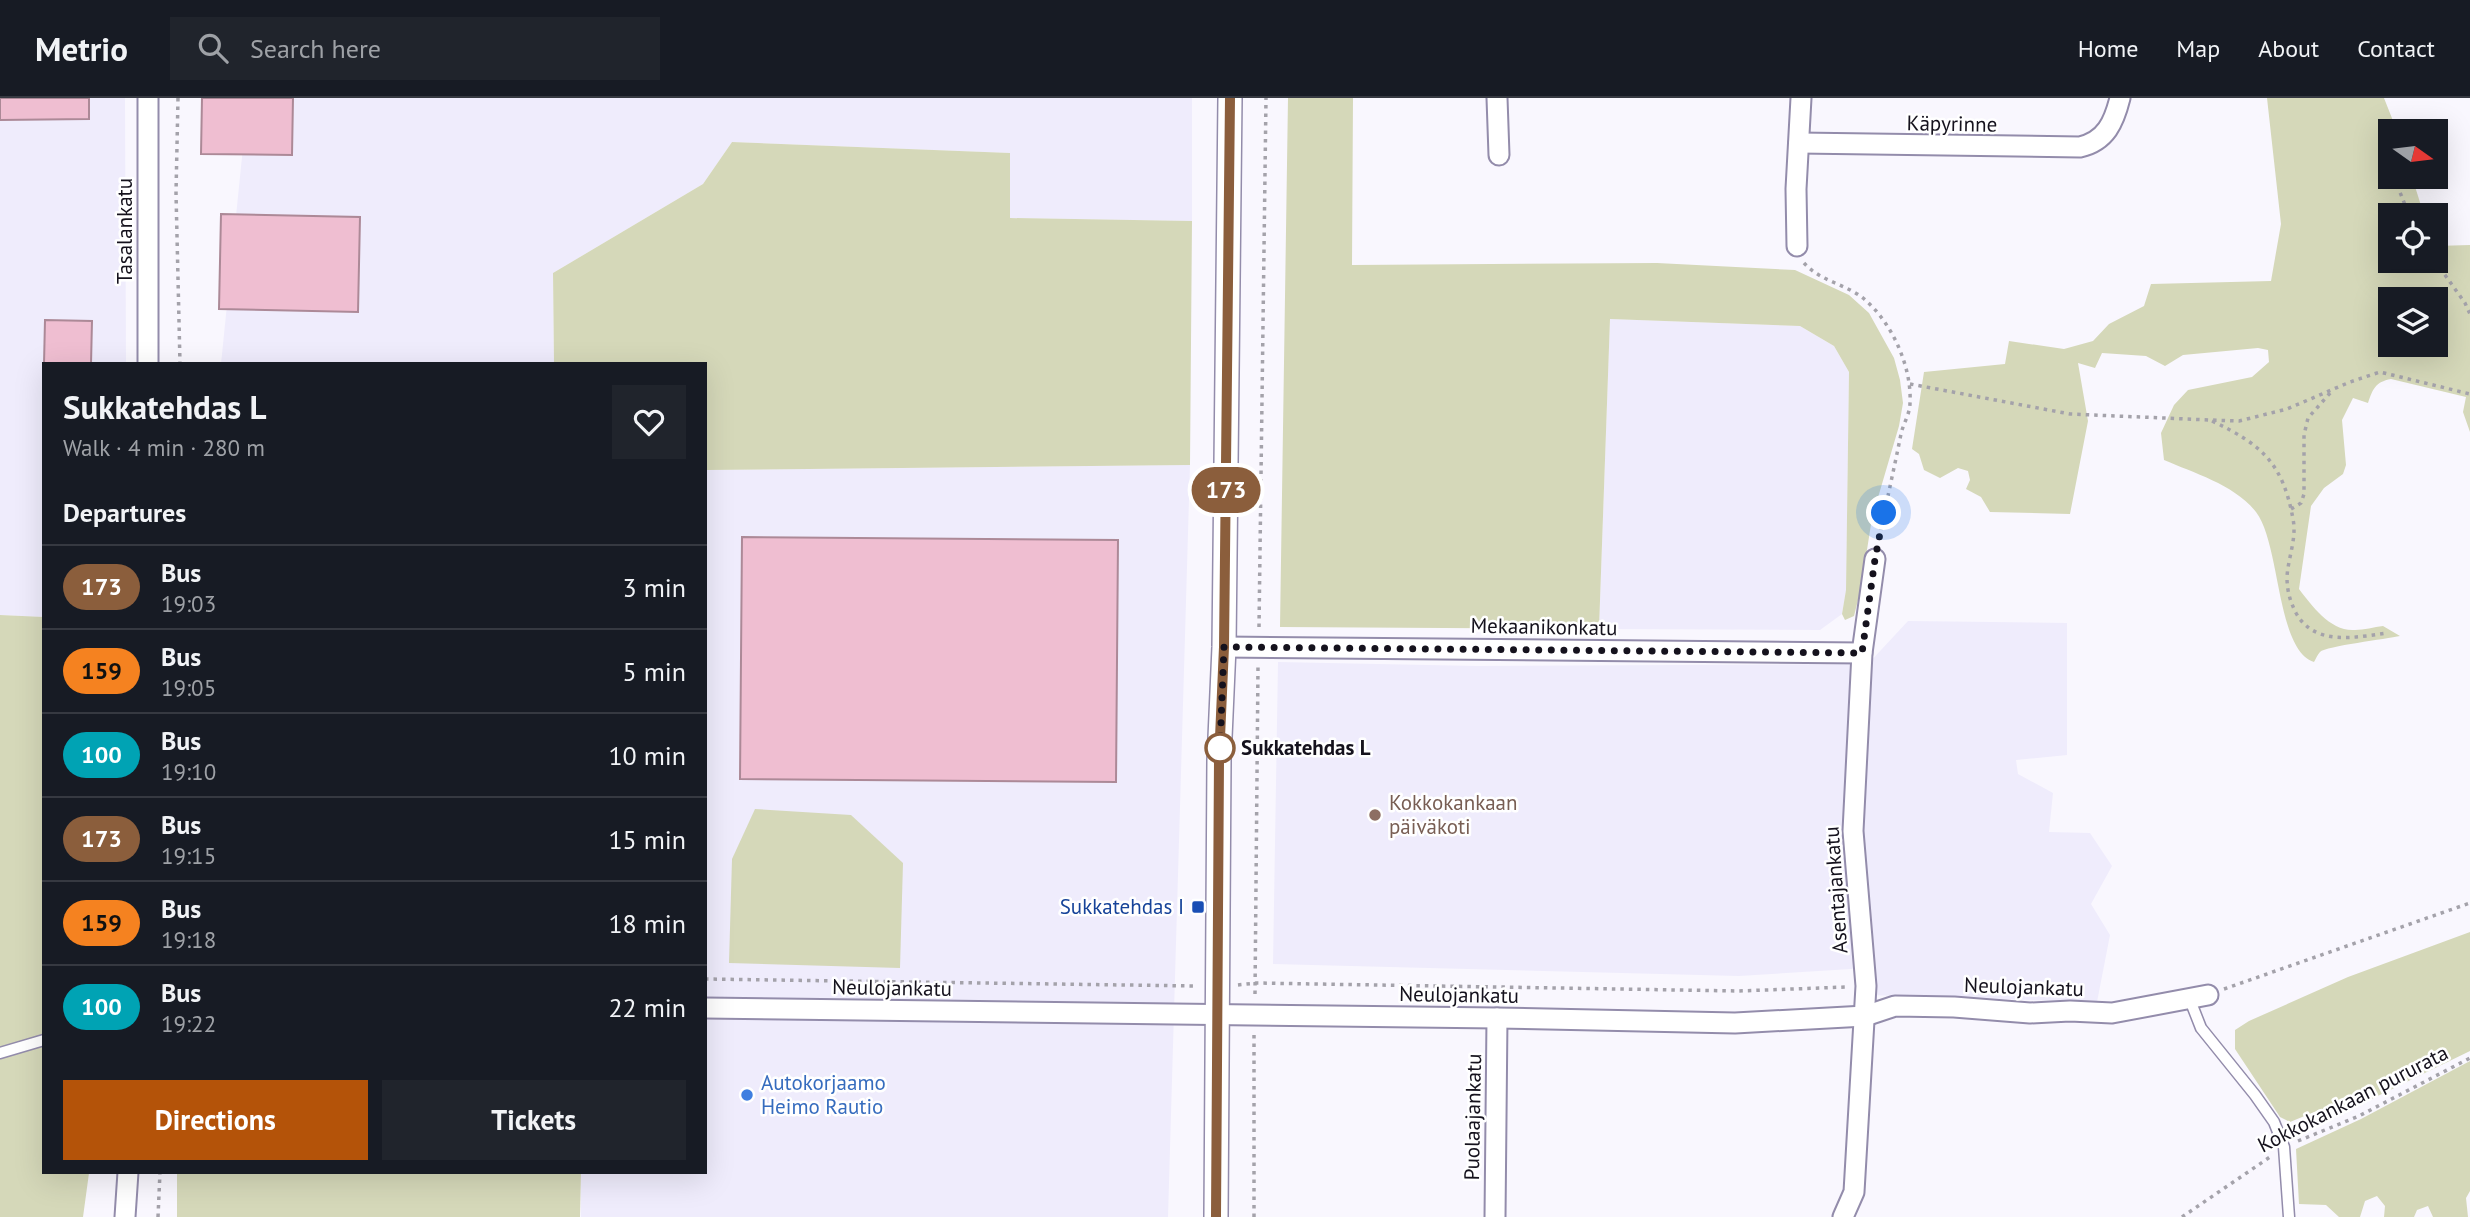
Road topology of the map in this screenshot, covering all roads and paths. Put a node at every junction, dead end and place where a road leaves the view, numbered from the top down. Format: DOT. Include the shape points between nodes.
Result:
graph roads {
  1 [pos="148,98"];
  2 [pos="178,98"];
  3 [pos="1230,98"];
  4 [pos="1497,98"];
  5 [pos="1801,98"];
  6 [pos="2120,98"];
  7 [pos="1799,143"];
  8 [pos="1499,155"];
  9 [pos="1797,246"];
  10 [pos="2444,273"];
  11 [pos="2468,303"];
  12 [pos="2470,314"];
  13 [pos="148,362"];
  14 [pos="180,362"];
  15 [pos="1910,384"];
  16 [pos="2333,391"];
  17 [pos="2470,394"];
  18 [pos="2210,420"];
  19 [pos="2291,510"];
  20 [pos="1875,559"];
  21 [pos="2388,633"];
  22 [pos="1224,647"];
  23 [pos="1862,653"];
  24 [pos="2470,903"];
  25 [pos="707,979"];
  26 [pos="1219,986"];
  27 [pos="1866,986"];
  28 [pos="2199,997"];
  29 [pos="707,1008"];
  30 [pos="1219,1014"];
  31 [pos="1865,1016"];
  32 [pos="1497,1018"];
  33 [pos="42,1041"];
  34 [pos="0,1053"];
  35 [pos="2470,1058"];
  36 [pos="2284,1147"];
  37 [pos="128,1174"];
  38 [pos="160,1174"];
  39 [pos="125,1217"];
  40 [pos="158,1217"];
  41 [pos="1216,1217"];
  42 [pos="1494,1217"];
  43 [pos="1843,1217"];
  44 [pos="2182,1217"];
  45 [pos="2289,1217"];
  1 -- 13 [label="street, Tasalankatu"];
  2 -- 14 [label="path"];
  3 -- 22 [label="street"];
  4 -- 8 [label="street"];
  5 -- 7 [label="street"];
  6 -- 7 [label="street, Käpyrinne" via="2115,118 2101,138 2080,148"];
  7 -- 9 [label="street"];
  9 -- 15 [label="path" via="1810,269 1862,297 1883,320"];
  10 -- 11 [label="path"];
  11 -- 12 [label="path"];
  15 -- 18 [label="path" via="2070,414"];
  15 -- 20 [label="path" via="1910,407"];
  16 -- 17 [label="path" via="2379,372"];
  16 -- 18 [label="path" via="2239,421"];
  16 -- 19 [label="path" via="2308,418 2304,494"];
  18 -- 19 [label="path" via="2244,436 2267,456 2281,477"];
  19 -- 21 [label="path" via="2288,598 2302,623 2321,636"];
  20 -- 23 [label="street, Asentajankatu"];
  22 -- 23 [label="street, Mekaanikonkatu"];
  22 -- 26 [label="street"];
  23 -- 27 [label="street, Asentajankatu" via="1853,831"];
  24 -- 28 [label="path"];
  25 -- 26 [label="path"];
  26 -- 27 [label="path" via="1739,991"];
  26 -- 30 [label="street"];
  27 -- 31 [label="street, Asentajankatu"];
  28 -- 31 [label="street, Neulojankatu" via="2112,1013 1895,1006"];
  28 -- 36 [label="lane" via="2201,1028 2274,1122"];
  29 -- 30 [label="street, Neulojankatu"];
  30 -- 32 [label="street, Neulojankatu"];
  30 -- 41 [label="street"];
  31 -- 32 [label="street, Neulojankatu" via="1735,1023"];
  31 -- 43 [label="street, Asentajankatu" via="1854,1192"];
  32 -- 42 [label="street, Puolaajankatu"];
  33 -- 34 [label="lane"];
  35 -- 36 [label="path, Kokkokankaan pururata" via="2359,1116"];
  36 -- 44 [label="path, Kokkokankaan pururata"];
  36 -- 45 [label="lane"];
  37 -- 39 [label="street"];
  38 -- 40 [label="path"];
}
